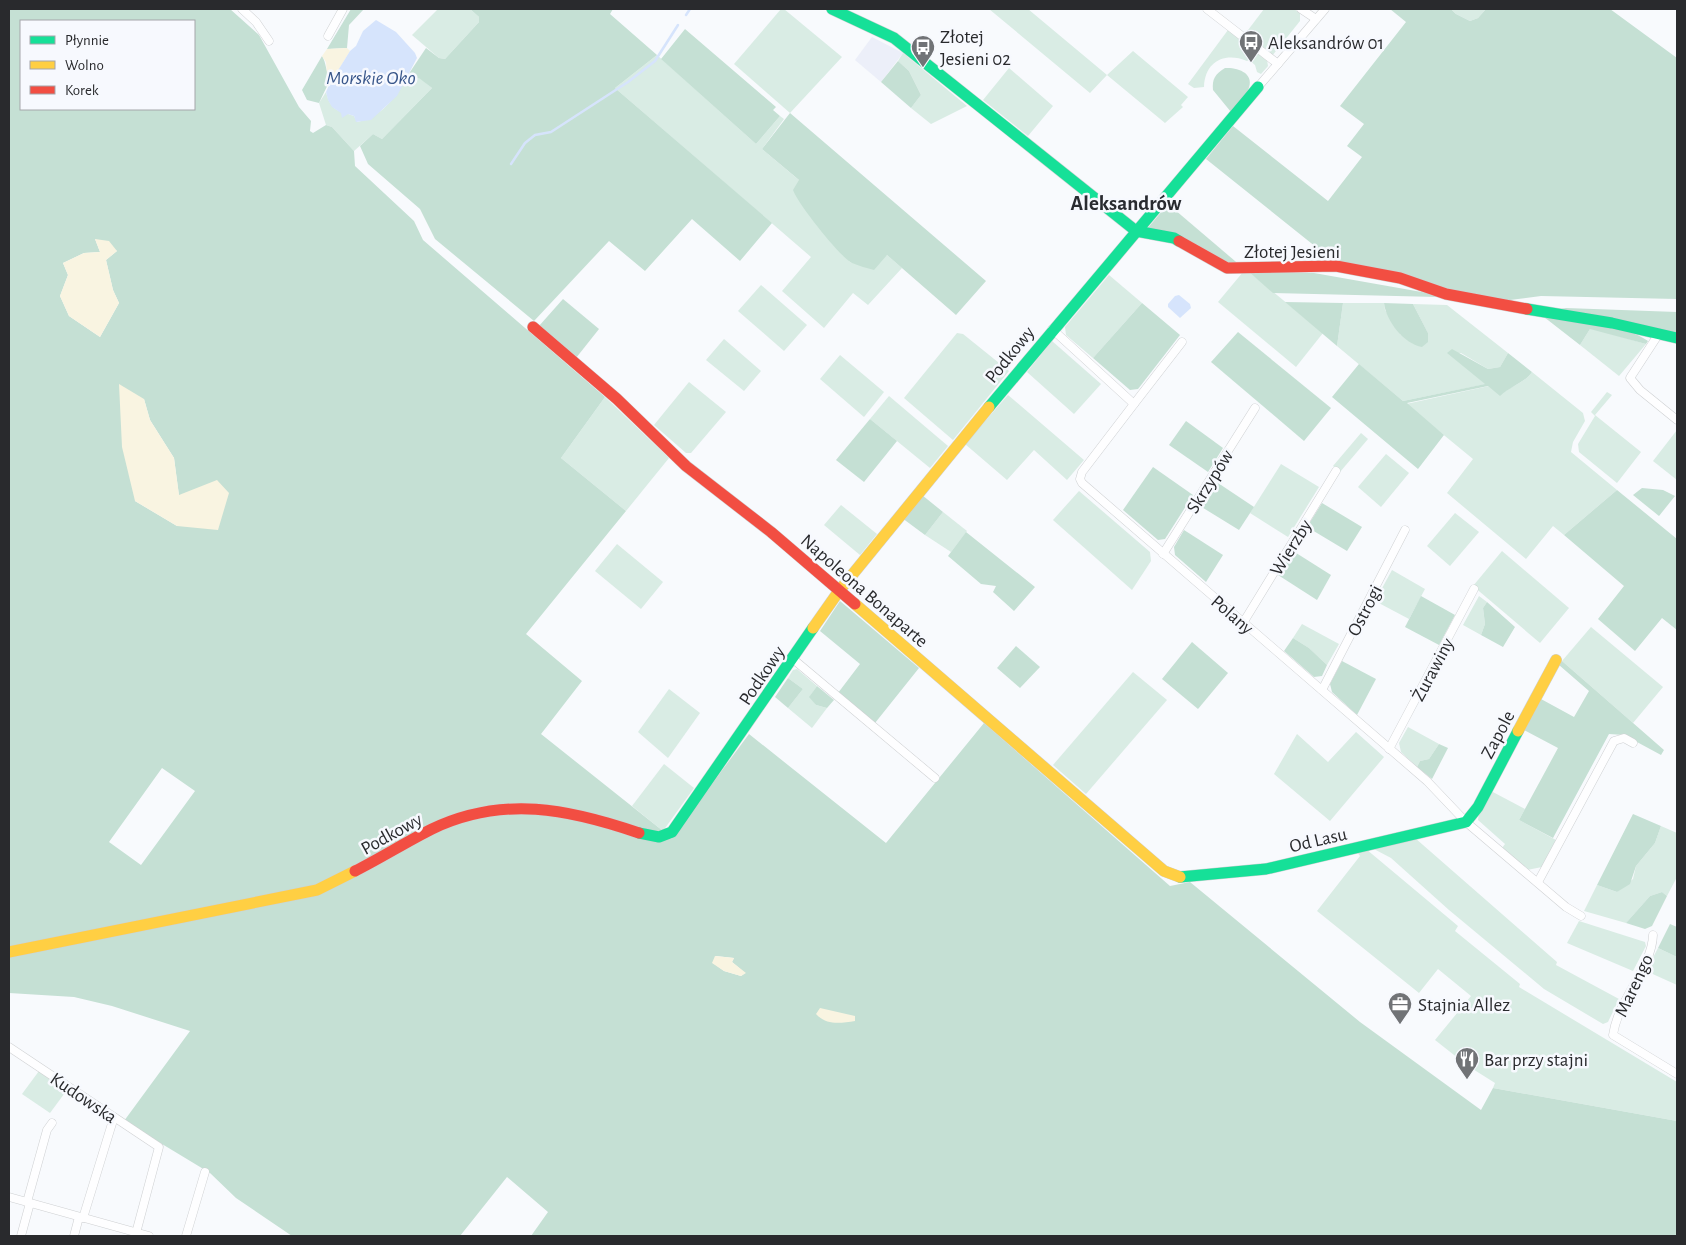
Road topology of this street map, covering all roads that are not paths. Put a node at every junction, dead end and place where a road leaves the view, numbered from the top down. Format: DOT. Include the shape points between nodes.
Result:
graph roads {
  1 [pos="242,9"];
  2 [pos="344,9"];
  3 [pos="832,9"];
  4 [pos="1207,9"];
  5 [pos="1301,9"];
  6 [pos="1325,9"];
  7 [pos="1316,19"];
  8 [pos="328,36"];
  9 [pos="269,42"];
  10 [pos="1278,64"];
  11 [pos="1258,87"];
  12 [pos="1136,231"];
  13 [pos="533,327"];
  14 [pos="1052,329"];
  15 [pos="1658,335"];
  16 [pos="1677,338"];
  17 [pos="1182,342"];
  18 [pos="1134,404"];
  19 [pos="1255,408"];
  20 [pos="1677,420"];
  21 [pos="1336,471"];
  22 [pos="1405,530"];
  23 [pos="1163,554"];
  24 [pos="1474,589"];
  25 [pos="839,591"];
  26 [pos="1243,622"];
  27 [pos="793,659"];
  28 [pos="1556,660"];
  29 [pos="1322,690"];
  30 [pos="1633,743"];
  31 [pos="1389,749"];
  32 [pos="935,778"];
  33 [pos="1466,822"];
  34 [pos="1176,877"];
  35 [pos="1538,882"];
  36 [pos="1580,916"];
  37 [pos="1653,935"];
  38 [pos="9,952"];
  39 [pos="9,1047"];
  40 [pos="1677,1074"];
  41 [pos="114,1116"];
  42 [pos="52,1123"];
  43 [pos="205,1172"];
  44 [pos="9,1197"];
  45 [pos="28,1203"];
  46 [pos="81,1217"];
  47 [pos="126,1233"];
  48 [pos="136,1233"];
  49 [pos="22,1236"];
  50 [pos="74,1236"];
  51 [pos="149,1236"];
  52 [pos="186,1236"];
  1 -- 9 [label="street" via="256,22"];
  2 -- 8 [label="street"];
  3 -- 12 [label="street, Złotej Jesieni" via="894,38"];
  4 -- 10 [label="street"];
  5 -- 7 [label="street"];
  6 -- 7 [label="street, Podkowy"];
  7 -- 10 [label="street, Podkowy"];
  10 -- 11 [label="street, Podkowy"];
  11 -- 12 [label="street, Podkowy"];
  12 -- 14 [label="street, Podkowy"];
  12 -- 15 [label="street, Złotej Jesieni" via="1174,238 1228,268 1336,266 1400,278 1478,301 1612,323"];
  13 -- 25 [label="street, Napoleona Bonaparte" via="616,399 686,466 771,532"];
  14 -- 18 [label="street"];
  14 -- 25 [label="street, Podkowy"];
  15 -- 16 [label="street, Złotej Jesieni"];
  15 -- 20 [label="street" via="1630,378"];
  17 -- 18 [label="street"];
  18 -- 23 [label="street, Polany" via="1080,479"];
  19 -- 23 [label="street, Skrzypów"];
  21 -- 26 [label="street, Wierzby"];
  22 -- 29 [label="street, Ostrogi"];
  23 -- 26 [label="street, Polany"];
  24 -- 31 [label="street, Żurawiny"];
  25 -- 27 [label="street, Podkowy"];
  25 -- 34 [label="street, Napoleona Bonaparte" via="1164,871"];
  26 -- 29 [label="street, Polany"];
  27 -- 32 [label="street"];
  27 -- 38 [label="street, Podkowy" via="672,832 659,837 593,817 545,808 490,811 433,829 317,890"];
  28 -- 33 [label="street, Zapole" via="1478,807"];
  29 -- 31 [label="street, Polany"];
  30 -- 35 [label="street" via="1624,738 1614,741"];
  31 -- 33 [label="street, Polany"];
  33 -- 34 [label="street, Od Lasu" via="1266,869"];
  33 -- 35 [label="street, Polany"];
  35 -- 36 [label="street, Polany"];
  37 -- 40 [label="street, Marengo" via="1650,952 1619,1012 1614,1035"];
  39 -- 41 [label="street, Kudowska"];
  41 -- 46 [label="street"];
  41 -- 48 [label="street, Kudowska" via="159,1147"];
  42 -- 45 [label="street" via="47,1130"];
  43 -- 52 [label="street"];
  44 -- 45 [label="street"];
  45 -- 46 [label="street"];
  45 -- 49 [label="street"];
  46 -- 47 [label="street"];
  46 -- 50 [label="street"];
  47 -- 48 [label="street"];
  48 -- 51 [label="street"];
}
